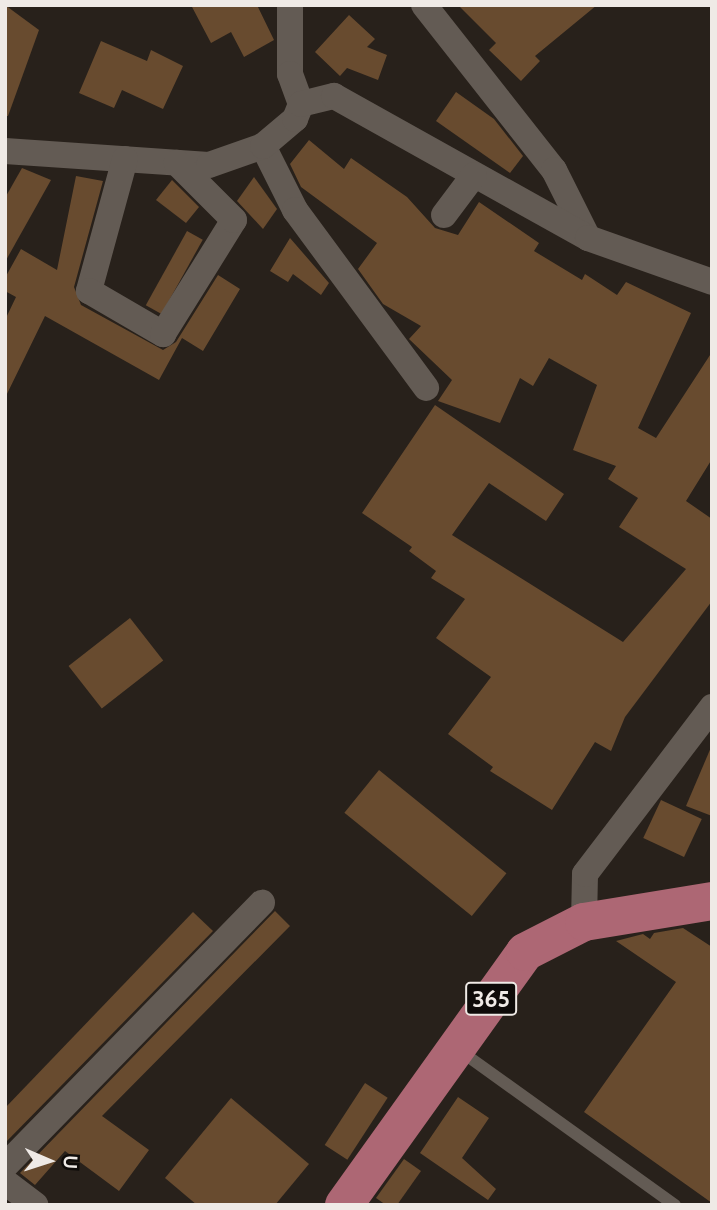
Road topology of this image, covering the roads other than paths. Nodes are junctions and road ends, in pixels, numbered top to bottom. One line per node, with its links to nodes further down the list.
1 (290, 5): 3 (street)
2 (424, 5): 10 (street)
3 (302, 104): 4 (street); 8 (street)
4 (263, 146): 7 (street); 12 (street)
5 (5, 151): 6 (street)
6 (125, 159): 7 (street); 7 (street)
7 (177, 163)
8 (474, 175): 9 (street); 10 (street)
9 (444, 215)
10 (588, 238): 11 (street)
11 (712, 282)
12 (426, 388)
13 (712, 708): 16 (street)
14 (712, 901): 16 (main road, 365)
15 (262, 903): 18 (street)
16 (584, 922): 17 (main road, 365)
17 (456, 1048): 23 (main road, 365); 24 (lane)
18 (5, 1166)
19 (5, 1182): 22 (street)
20 (5, 1198): 21 (street)
21 (13, 1205)
22 (36, 1205)
23 (344, 1205)
24 (675, 1205)

